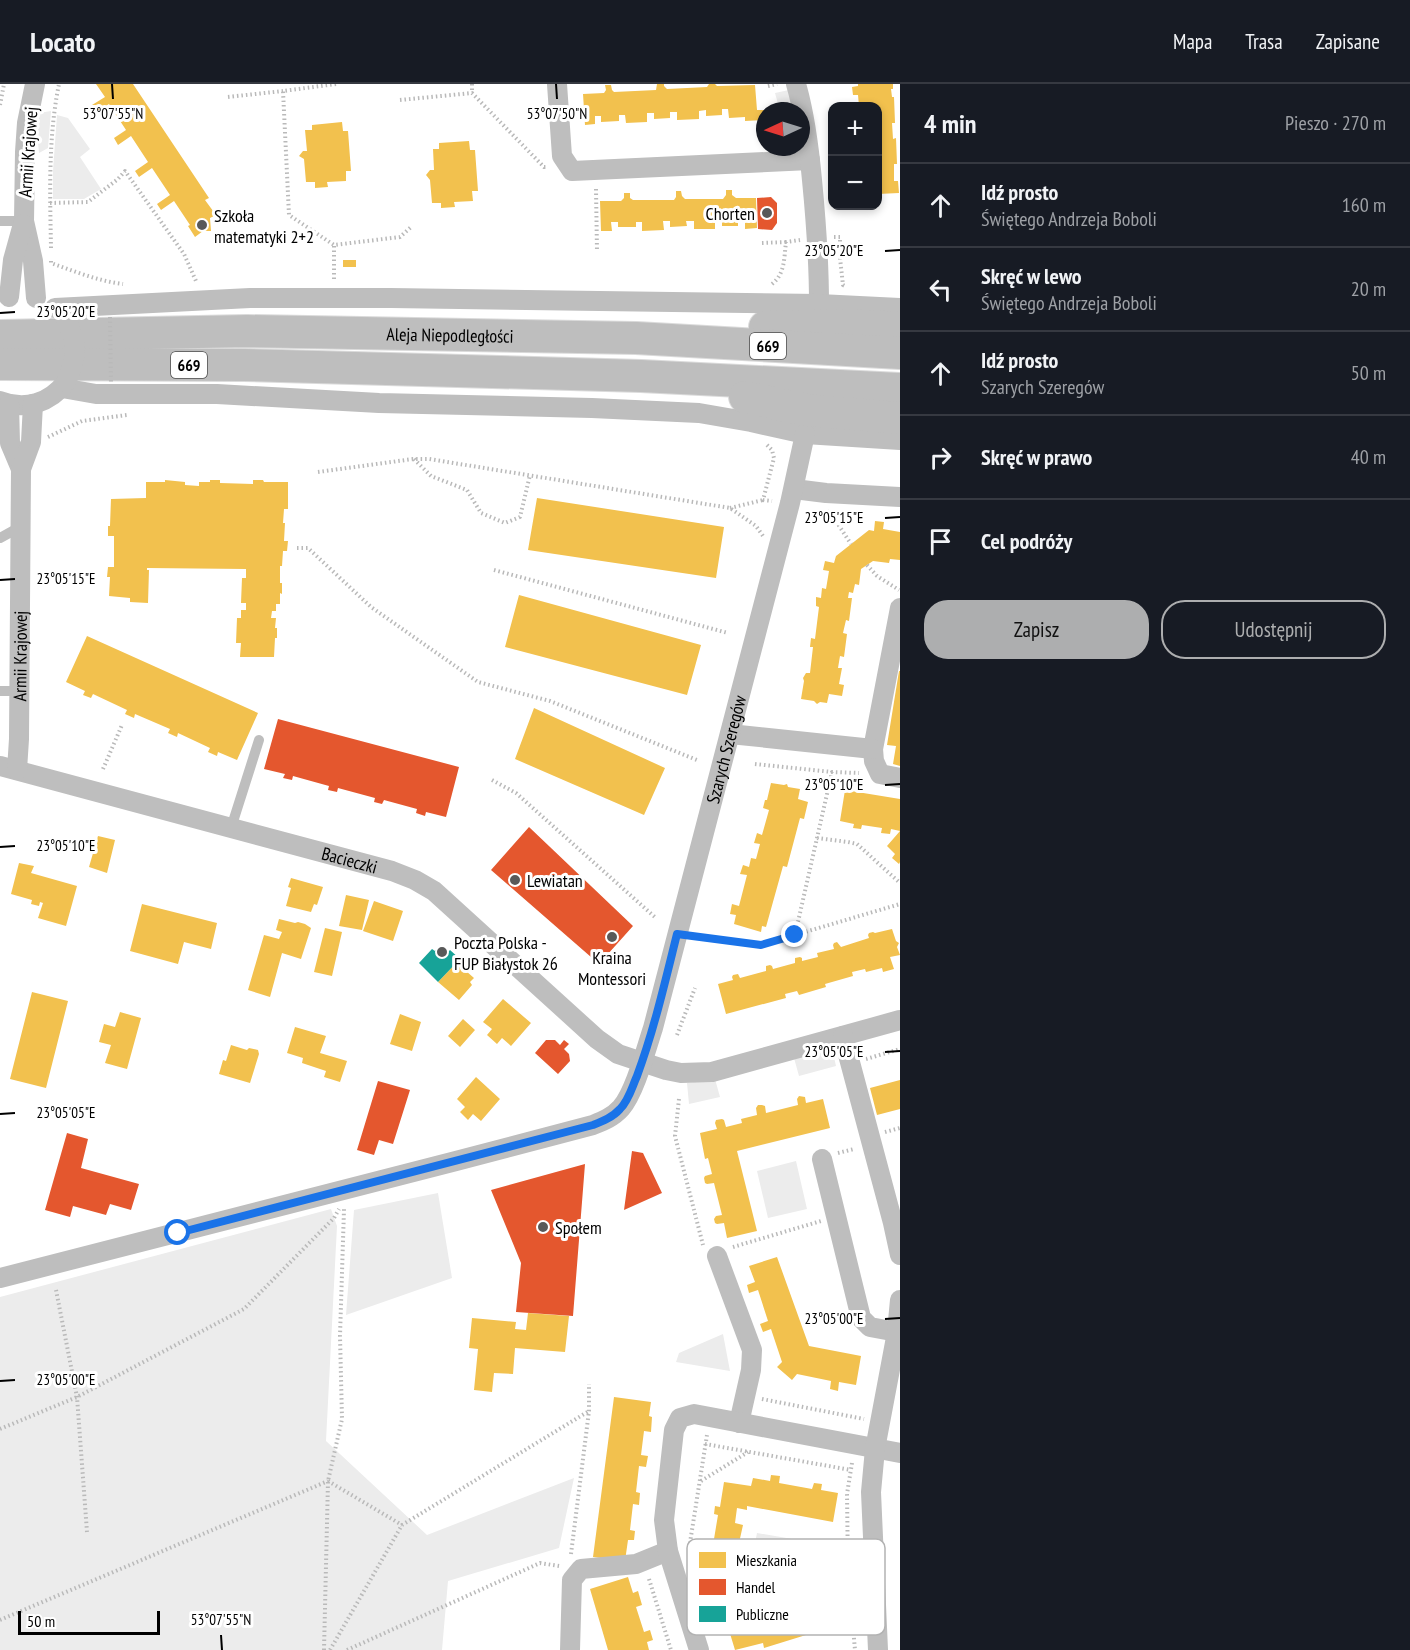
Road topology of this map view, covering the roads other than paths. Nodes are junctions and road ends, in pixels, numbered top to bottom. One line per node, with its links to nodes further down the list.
1 (35, 84): 6 (street, Armii Krajowej)
2 (557, 84): 4 (street)
3 (796, 84): 4 (street)
4 (810, 160): 9 (street)
5 (0, 221): 6 (lane)
6 (24, 221): 7 (street, Armii Krajowej); 8 (street, Armii Krajowej)
7 (36, 298): 8 (street); 11 (street)
8 (5, 299)
9 (819, 304): 10 (street); 11 (street)
10 (900, 308)
11 (60, 313): 18 (street, bridge)
12 (900, 328): 14 (main road)
13 (0, 336): 14 (main road, Aleja Niepodległości / 669)
14 (636, 338): 15 (main road, Aleja Niepodległości / 669)
15 (900, 353)
16 (0, 364): 17 (main road, Aleja Niepodległości / 669)
17 (641, 376): 19 (main road, Aleja Niepodległości / 669); 22 (main road)
18 (64, 385): 21 (street); 23 (street)
19 (900, 389)
20 (4, 403): 21 (street); 25 (street, Armii Krajowej)
21 (33, 404): 25 (street, Armii Krajowej)
22 (900, 418)
23 (805, 434): 24 (street); 26 (street, Szarych Szeregów)
24 (900, 440)
25 (21, 470): 28 (street, Armii Krajowej)
26 (794, 489): 27 (street); 32 (street, Szarych Szeregów)
27 (900, 497)
28 (20, 527): 29 (lane); 31 (street, Armii Krajowej)
29 (0, 538)
30 (900, 608): 34 (street)
31 (9, 691): 35 (street, Armii Krajowej)
32 (729, 734): 34 (street); 40 (street, Szarych Szeregów)
33 (259, 740): 37 (lane)
34 (873, 749): 36 (street)
35 (8, 768): 37 (street, Bacieczki)
36 (900, 778)
37 (231, 828): 40 (street, Bacieczki)
38 (900, 1020): 39 (street, Bacieczki)
39 (843, 1036): 40 (street, Bacieczki); 42 (street)
40 (642, 1062): 44 (street, Szarych Szeregów)
41 (822, 1158): 46 (street)
42 (900, 1255)
43 (717, 1256): 47 (street)
44 (0, 1278)
45 (900, 1300): 46 (street)
46 (897, 1332): 48 (street)
47 (739, 1423): 48 (street); 51 (street)
48 (865, 1447): 49 (street); 50 (street)
49 (900, 1453)
50 (873, 1539)
51 (668, 1551): 52 (street); 55 (street)
52 (687, 1612)
53 (694, 1635): 56 (street)
54 (877, 1635): 57 (street)
55 (570, 1650)
56 (699, 1650)
57 (878, 1650)

